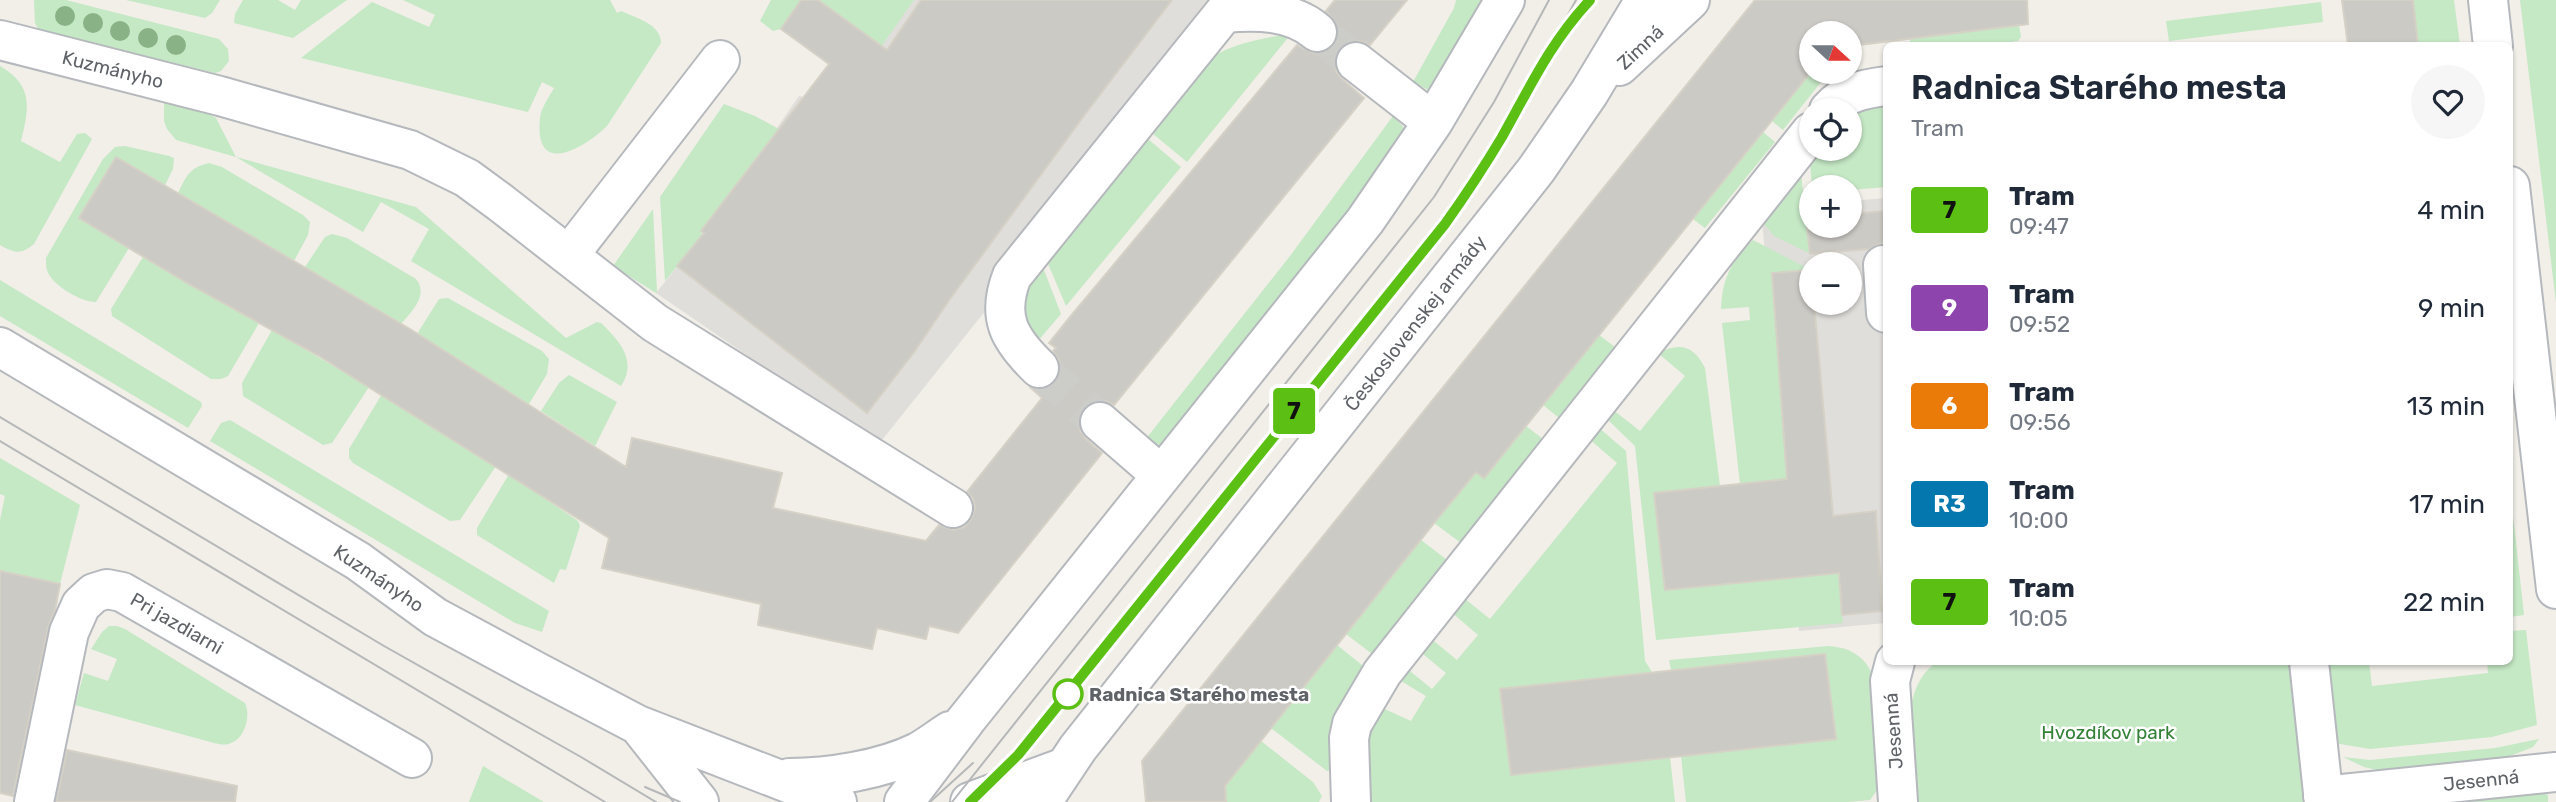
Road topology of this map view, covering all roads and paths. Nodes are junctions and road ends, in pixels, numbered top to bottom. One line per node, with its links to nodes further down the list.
1 (1505, 0): 13 (street)
2 (1645, 0): 11 (street, Československej armády)
3 (1690, 0): 11 (street, Zimná)
4 (2488, 0): 7 (street)
5 (1317, 32): 18 (street)
6 (0, 40): 16 (street, Kuzmányho)
7 (2493, 42)
8 (720, 60): 16 (street)
9 (1356, 62): 13 (street)
10 (1883, 86): 12 (street)
11 (1589, 93): 30 (street, Československej armády)
12 (1843, 98)
13 (1433, 122): 20 (street)
14 (1799, 147): 38 (street)
15 (2513, 212): 22 (street)
16 (569, 256): 21 (street, Kuzmányho)
17 (0, 347): 26 (street, Kuzmányho)
18 (1039, 368)
19 (1100, 422): 20 (street)
20 (1161, 475): 25 (street)
21 (953, 508)
22 (2556, 589)
23 (1894, 665): 39 (street, Jesenná)
24 (2309, 665): 31 (street, Jesenná)
25 (966, 720): 29 (street, Kuzmányho); 35 (street)
26 (638, 725): 29 (street, Kuzmányho); 33 (street)
27 (412, 758): 32 (street, Pri jazdiarni)
28 (2556, 772): 31 (street, Jesenná)
29 (773, 778): 34 (street, Kuzmányho)
30 (1062, 785): 36 (street); 37 (street, Československej armády)
31 (2324, 799)
32 (34, 802)
33 (699, 802)
34 (837, 802)
35 (904, 802)
36 (970, 802)
37 (1042, 802)
38 (1351, 802)
39 (1898, 802)

